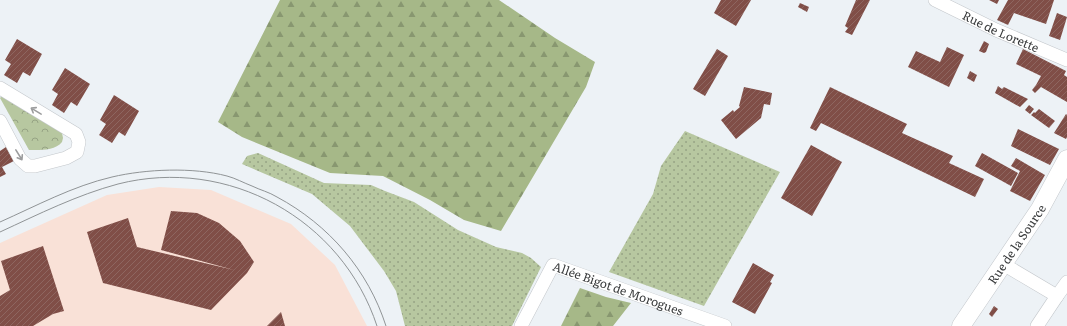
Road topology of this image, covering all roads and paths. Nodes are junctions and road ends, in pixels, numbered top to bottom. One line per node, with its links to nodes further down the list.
1 (935, 0): 2 (street, Rue de Lorette)
2 (1067, 60)
3 (0, 88): 4 (street, one-way to 3)
4 (0, 121)
5 (1067, 159): 6 (main road, Rue de la Source)
6 (1003, 264): 8 (street); 11 (main road, Rue de la Source)
7 (1067, 282): 8 (street)
8 (1057, 296): 12 (street)
9 (521, 326): 10 (street, Allée Bigot de Morogues)
10 (724, 326)
11 (961, 326)
12 (1037, 326)

